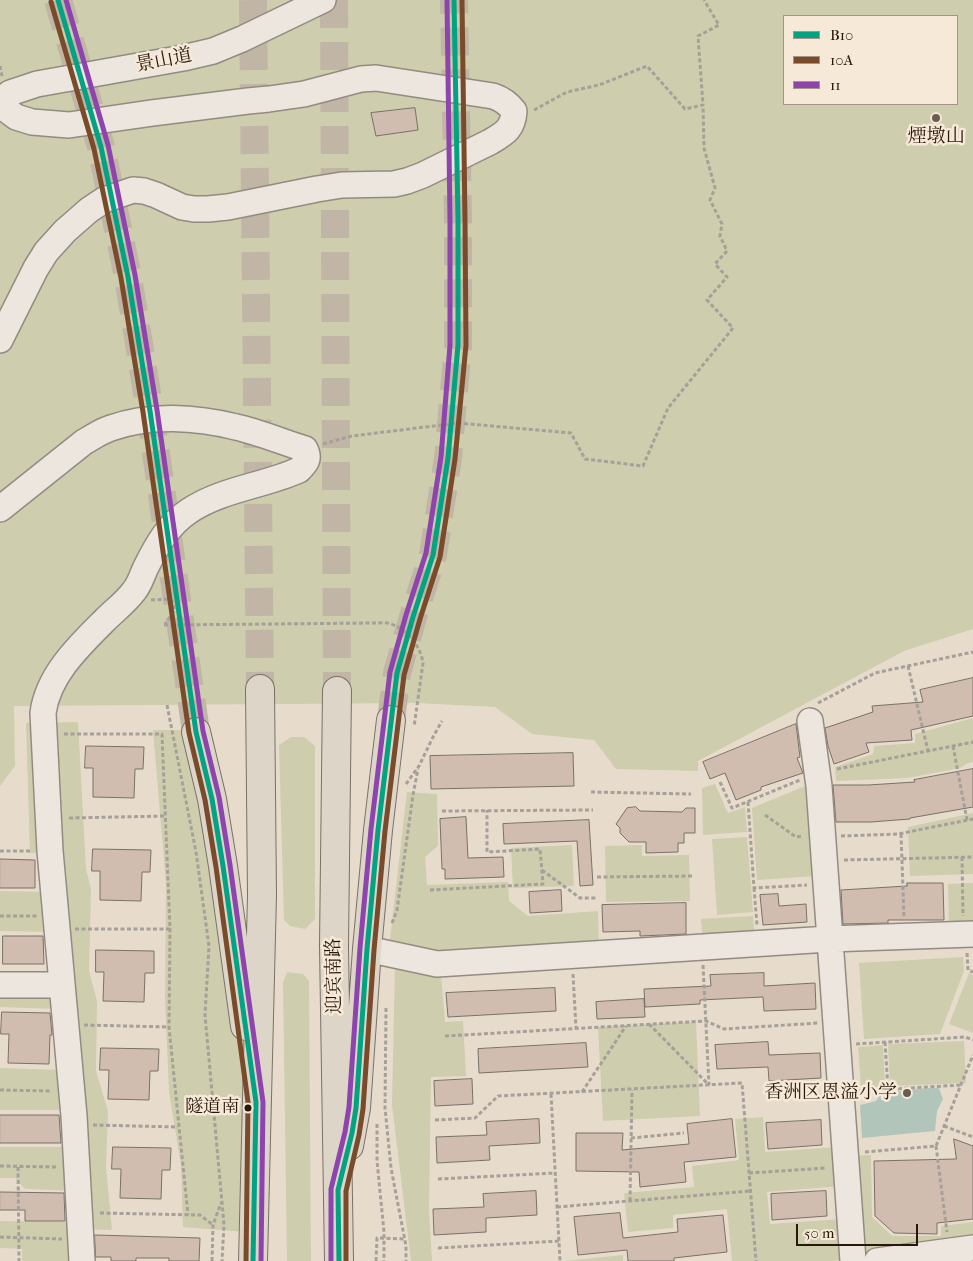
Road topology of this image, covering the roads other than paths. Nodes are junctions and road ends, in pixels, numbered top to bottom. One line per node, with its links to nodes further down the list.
1 (323, 0): 2 (street, 景山道)
2 (0, 340)
3 (0, 509): 13 (street)
4 (260, 689): 14 (main road)
5 (337, 691): 15 (main road, 迎宾南路)
6 (810, 721): 10 (street)
7 (402, 724): 11 (main road)
8 (196, 732): 14 (main road)
9 (968, 934): 10 (street)
10 (829, 939): 11 (street); 21 (street)
11 (378, 946): 15 (main road)
12 (0, 985): 13 (street)
13 (62, 985): 17 (street)
14 (256, 1102): 18 (main road)
15 (338, 1190): 19 (main road); 20 (main road, 迎宾南路)
16 (961, 1249): 22 (street)
17 (81, 1250)
18 (251, 1256)
19 (325, 1261)
20 (339, 1261)
21 (853, 1261)
22 (877, 1261)

